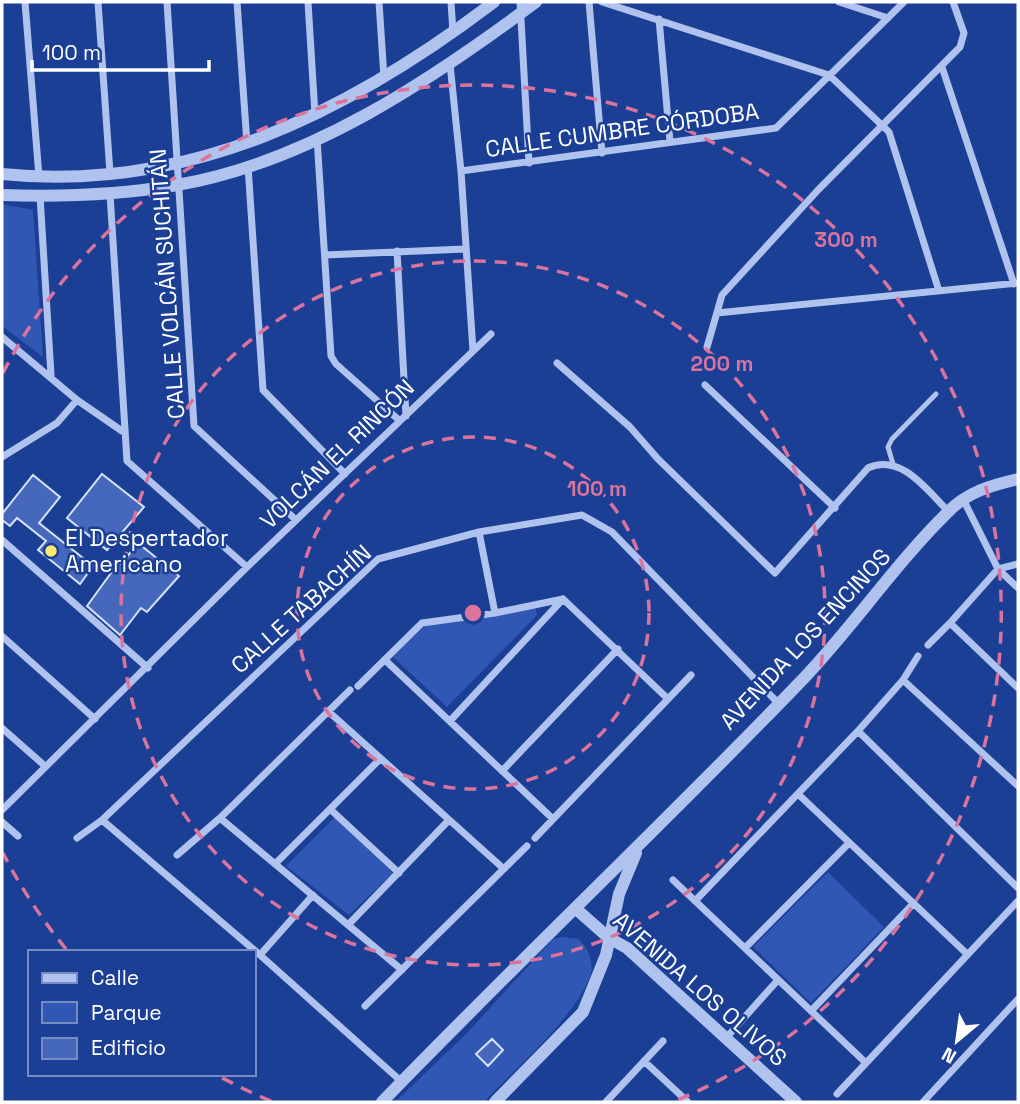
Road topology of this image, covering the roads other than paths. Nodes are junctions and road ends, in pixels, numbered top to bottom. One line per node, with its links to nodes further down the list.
1 (25, 2): 35 (street)
2 (97, 2): 34 (street)
3 (167, 2): 30 (street, CALLE VOLCÁN SUCHITÁN)
4 (237, 2): 27 (street)
5 (308, 2): 23 (street)
6 (379, 2): 22 (street)
7 (451, 2): 18 (street)
8 (495, 2): 18 (street)
9 (536, 2): 15 (street)
10 (589, 2): 28 (street)
11 (602, 2): 17 (street)
12 (839, 2): 16 (street)
13 (904, 2): 16 (street, CALLE CUMBRE CÓRDOBA)
14 (953, 2): 20 (street)
15 (520, 8): 19 (street); 29 (street)
16 (888, 18): 21 (street, CALLE CUMBRE CÓRDOBA)
17 (659, 19): 21 (street); 26 (street)
18 (453, 33): 22 (street)
19 (450, 64): 25 (street); 32 (street)
20 (942, 67): 24 (street); 43 (street)
21 (829, 75): 24 (street); 26 (street, CALLE CUMBRE CÓRDOBA)
22 (384, 78): 23 (street)
23 (315, 116): 27 (street)
24 (882, 125): 44 (street); 45 (street)
25 (317, 138): 31 (street); 42 (street)
26 (670, 142): 28 (street, CALLE CUMBRE CÓRDOBA)
27 (247, 144): 30 (street)
28 (601, 153): 29 (street, CALLE CUMBRE CÓRDOBA)
29 (529, 163): 32 (street, CALLE CUMBRE CÓRDOBA)
30 (178, 165): 34 (street); 36 (street, CALLE VOLCÁN SUCHITÁN)
31 (248, 166): 36 (street); 59 (street)
32 (461, 171): 40 (street)
33 (2, 174): 35 (street)
34 (110, 174): 35 (street)
35 (39, 178)
36 (179, 185): 37 (street); 64 (street, CALLE VOLCÁN SUCHITÁN)
37 (110, 194): 39 (street); 56 (street)
38 (2, 195): 39 (street)
39 (40, 197): 51 (street)
40 (465, 249): 41 (street); 49 (street)
41 (397, 251): 42 (street); 55 (street)
42 (325, 255): 55 (street)
43 (1016, 284): 44 (street)
44 (939, 291): 45 (street)
45 (717, 313): 48 (street)
46 (491, 334): 49 (street, VOLCÁN EL RINCÓN)
47 (2, 337): 51 (street)
48 (707, 347)
49 (473, 351): 55 (street, VOLCÁN EL RINCÓN)
50 (557, 363): 62 (street)
51 (51, 375): 54 (street)
52 (705, 385): 62 (street)
53 (936, 394): 58 (lane)
54 (77, 400): 56 (street); 57 (street)
55 (403, 418): 59 (street, VOLCÁN EL RINCÓN)
56 (122, 431): 68 (street)
57 (2, 457)
58 (893, 464): 62 (street); 63 (street)
59 (345, 474): 64 (street, VOLCÁN EL RINCÓN)
60 (1018, 479): 61 (street, AVENIDA LOS ENCINOS)
61 (963, 499): 63 (street, AVENIDA LOS ENCINOS); 69 (street)
62 (835, 508)
63 (948, 511): 86 (street, AVENIDA LOS ENCINOS)
64 (296, 520): 68 (street, VOLCÁN EL RINCÓN)
65 (479, 532): 72 (street); 86 (street, CALLE TABACHÍN); 101 (street, CALLE TABACHÍN)
66 (2, 540): 79 (street)
67 (1018, 564): 69 (street)
68 (247, 567): 79 (street, VOLCÁN EL RINCÓN)
69 (998, 569): 70 (street); 73 (street)
70 (1018, 588)
71 (563, 598): 72 (street); 76 (street); 89 (street)
72 (495, 613): 78 (street)
73 (950, 624): 75 (street); 83 (street)
74 (2, 636): 88 (street)
75 (928, 645)
76 (618, 649): 85 (street); 94 (street)
77 (918, 656): 81 (street)
78 (385, 660): 82 (street); 89 (street)
79 (148, 668): 88 (street, VOLCÁN EL RINCÓN)
80 (691, 675): 85 (street)
81 (903, 680): 91 (street); 95 (street)
82 (358, 685)
83 (1018, 688)
84 (350, 690): 87 (street)
85 (667, 698): 100 (street)
86 (779, 704): 109 (street, AVENIDA LOS ENCINOS)
87 (329, 712): 92 (street); 99 (street)
88 (95, 719): 93 (street, VOLCÁN EL RINCÓN)
89 (450, 721): 94 (street)
90 (2, 728): 93 (street)
91 (858, 731): 96 (street); 115 (street)
92 (380, 759): 97 (street); 102 (street)
93 (45, 766): 98 (street, VOLCÁN EL RINCÓN)
94 (502, 771): 100 (street)
95 (1018, 786)
96 (798, 794): 107 (street); 117 (street)
97 (330, 808): 111 (street); 113 (street)
98 (2, 810)
99 (220, 818): 110 (street); 111 (street)
100 (553, 819): 106 (street)
101 (102, 820): 105 (street, CALLE TABACHÍN); 124 (street)
102 (448, 821): 112 (street); 113 (street)
103 (2, 822): 104 (street)
104 (18, 836)
105 (77, 838)
106 (535, 838)
107 (849, 843): 119 (street); 123 (street)
108 (527, 846): 112 (street)
109 (637, 850): 120 (street, AVENIDA LOS ENCINOS); 122 (street, AVENIDA LOS ENCINOS)
110 (177, 855)
111 (275, 864): 116 (street)
112 (504, 869): 128 (street)
113 (399, 873): 121 (street)
114 (673, 880): 117 (street)
115 (1018, 888)
116 (313, 895): 121 (street); 127 (street)
117 (695, 901): 123 (street)
118 (1018, 901): 126 (street)
119 (914, 903): 126 (street); 132 (street)
120 (575, 908): 122 (street, AVENIDA LOS OLIVOS); 137 (street, AVENIDA LOS ENCINOS)
121 (348, 925): 128 (street)
122 (609, 938): 133 (street, AVENIDA LOS OLIVOS); 140 (street, AVENIDA LOS ENCINOS)
123 (746, 948): 129 (street)
124 (254, 950)
125 (256, 952): 127 (street)
126 (966, 953): 136 (street)
127 (260, 955): 137 (street)
128 (402, 970): 131 (street)
129 (778, 980): 132 (street); 133 (street)
130 (1016, 1005): 144 (street)
131 (365, 1006)
132 (811, 1011): 136 (street)
133 (726, 1038): 143 (street, AVENIDA LOS OLIVOS)
134 (663, 1041): 135 (street)
135 (644, 1061): 141 (street); 142 (street)
136 (865, 1062): 138 (street)
137 (402, 1083): 139 (street, AVENIDA LOS ENCINOS)
138 (837, 1094)
139 (382, 1102)
140 (496, 1102)
141 (606, 1102)
142 (688, 1102)
143 (796, 1102)
144 (923, 1102)

